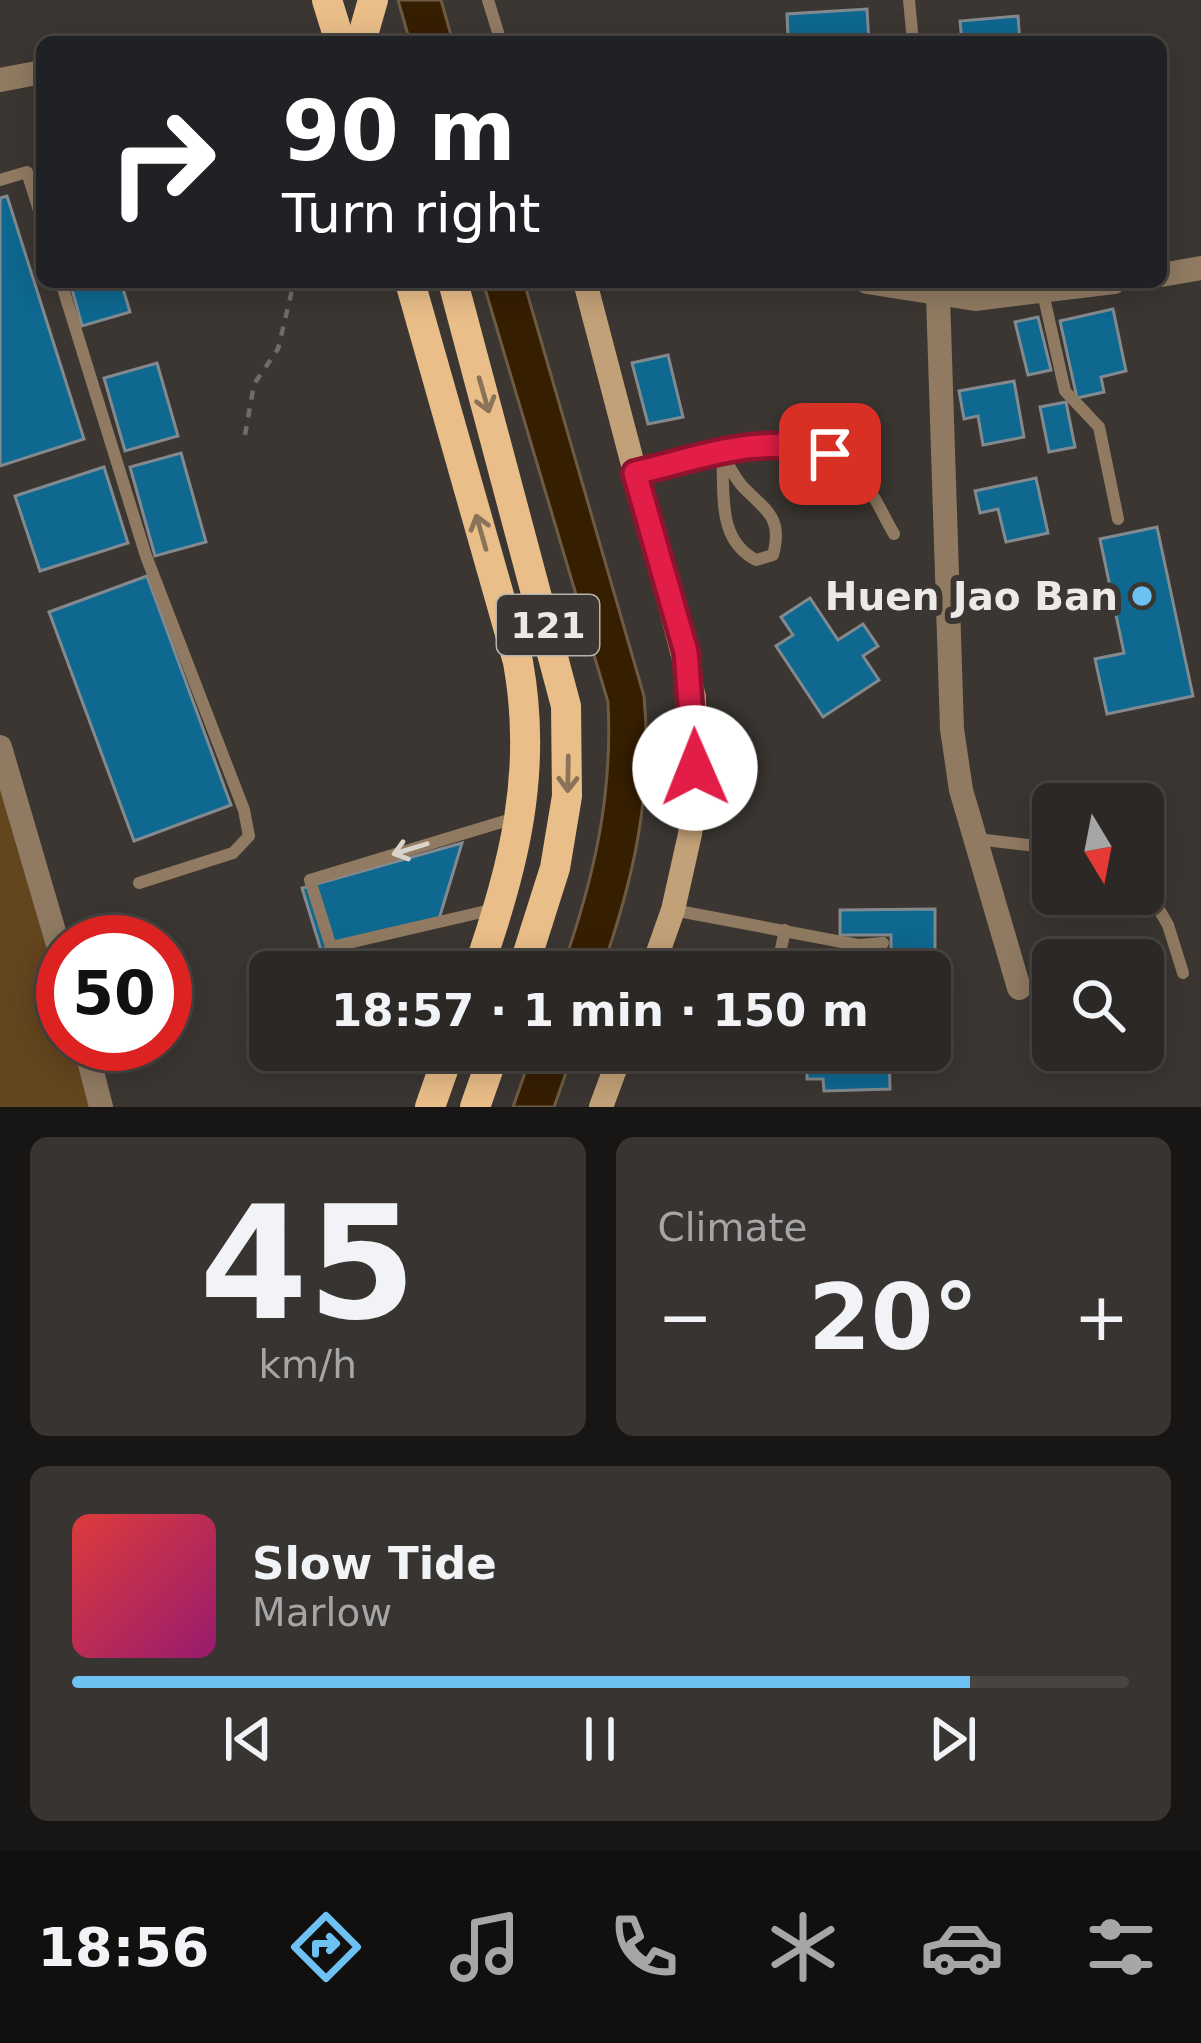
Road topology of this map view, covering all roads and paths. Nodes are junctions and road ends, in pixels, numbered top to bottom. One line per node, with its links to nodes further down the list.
1 (328, 0): 5 (main road)
2 (374, 0): 6 (main road); 7 (main road)
3 (488, 0): 8 (lane)
4 (910, 0): 9 (lane)
5 (338, 36)
6 (363, 36)
7 (384, 36)
8 (499, 36)
9 (913, 36)
10 (36, 73): 11 (street)
11 (0, 80)
12 (0, 180): 13 (lane)
13 (36, 201)
14 (1201, 268): 15 (street)
15 (1167, 273)
16 (63, 288): 33 (lane)
17 (293, 288): 24 (path)
18 (412, 288): 30 (main road, 121, one-way to 18)
19 (455, 288): 41 (main road, 121, one-way to 41)
20 (587, 288): 26 (main road)
21 (1065, 288): 23 (street)
22 (937, 289): 23 (street); 31 (street)
23 (1043, 293): 27 (lane)
24 (245, 435)
25 (722, 453): 25 (lane); 26 (lane); 28 (lane)
26 (635, 473): 35 (main road)
27 (1118, 519)
28 (894, 534)
29 (0, 747): 36 (street)
30 (522, 816): 34 (main road, 121); 34 (lane, one-way to 34)
31 (976, 838): 32 (lane); 45 (street)
32 (1032, 845)
33 (139, 884)
34 (500, 908): 40 (main road, 121)
35 (673, 910): 38 (lane); 42 (main road)
36 (49, 915)
37 (1162, 915): 44 (lane)
38 (785, 930): 39 (lane); 43 (lane)
39 (883, 944)
40 (485, 951)
41 (529, 951)
42 (658, 951)
43 (780, 951)
44 (1183, 974)
45 (1019, 988)
46 (92, 1071): 50 (street)
47 (443, 1071): 51 (main road)
48 (488, 1071): 52 (main road)
49 (614, 1071): 53 (main road)
50 (101, 1107)
51 (430, 1107)
52 (475, 1107)
53 (601, 1107)

